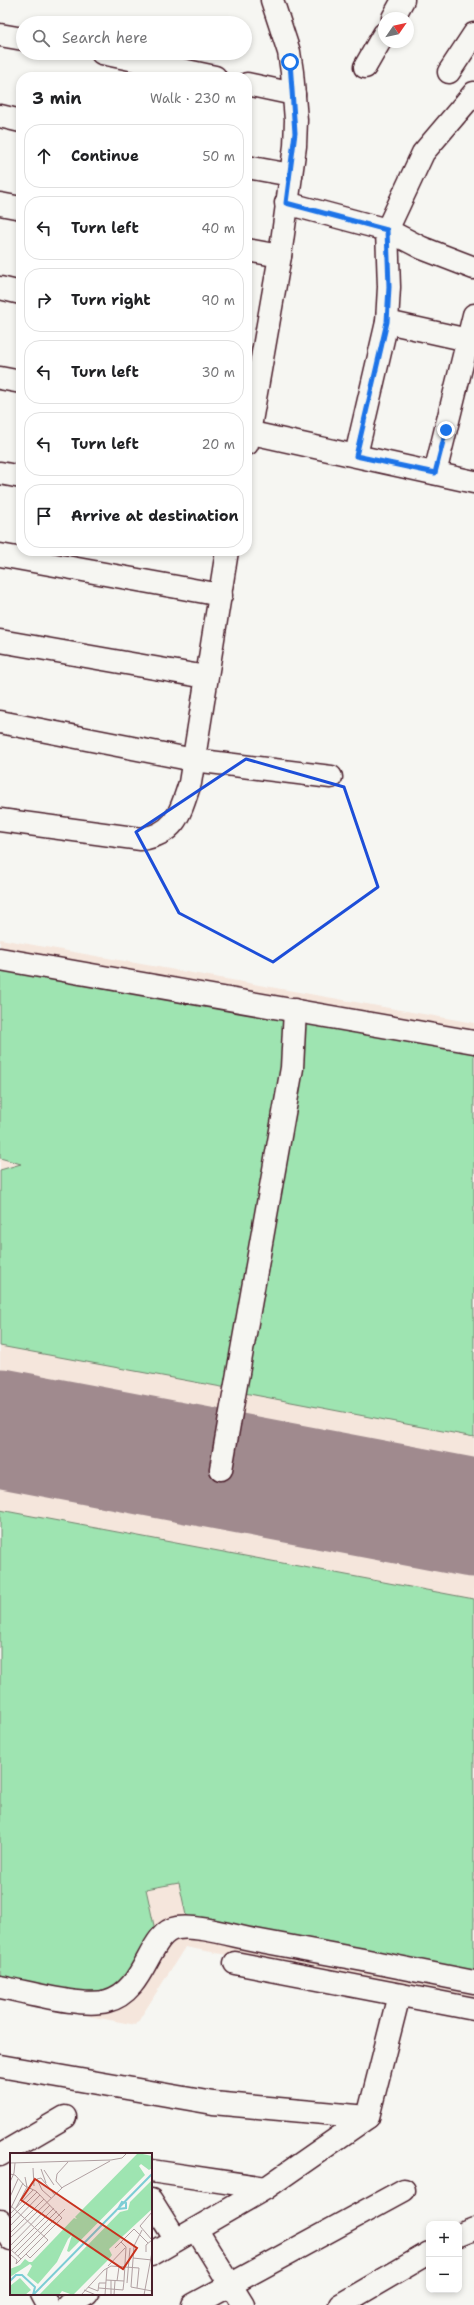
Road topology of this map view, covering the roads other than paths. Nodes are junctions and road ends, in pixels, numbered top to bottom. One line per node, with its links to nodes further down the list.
1 (272, 0): 12 (street)
2 (474, 34): 9 (street)
3 (0, 35): 4 (street)
4 (16, 38)
5 (378, 44): 7 (street)
6 (135, 60): 8 (street)
7 (365, 67)
8 (191, 72)
9 (449, 72)
10 (252, 85): 12 (street)
11 (474, 93): 20 (street)
12 (294, 94): 16 (street)
13 (0, 116): 14 (street)
14 (16, 120)
15 (252, 167): 16 (street)
16 (291, 176): 17 (street)
17 (286, 203): 20 (street); 22 (street)
18 (0, 204): 19 (street)
19 (16, 207)
20 (387, 230): 23 (street); 27 (street)
21 (252, 251): 22 (street)
22 (280, 256): 29 (street)
23 (474, 268)
24 (0, 288): 25 (street)
25 (16, 291)
26 (474, 315): 28 (street)
27 (387, 322): 28 (street); 34 (street)
28 (468, 340): 36 (street)
29 (255, 341): 32 (street)
30 (0, 378): 31 (street)
31 (16, 381)
32 (252, 382)
33 (252, 437): 34 (street)
34 (356, 456): 36 (street)
35 (0, 473): 37 (street)
36 (435, 473): 38 (street)
37 (16, 476)
38 (474, 482)
39 (0, 555): 41 (street)
40 (226, 556): 41 (street)
41 (221, 595): 43 (street)
42 (0, 641): 43 (street)
43 (206, 677): 45 (street)
44 (0, 722): 45 (street)
45 (194, 760): 46 (street); 47 (street)
46 (331, 777)
47 (0, 820)
48 (0, 958): 49 (street)
49 (295, 1010): 50 (street); 51 (street)
50 (474, 1042)
51 (221, 1470)
52 (235, 1963): 55 (street)
53 (474, 1982): 54 (street)
54 (0, 1987)
55 (399, 1995): 56 (street); 59 (street)
56 (474, 2009)
57 (0, 2066): 59 (street)
58 (65, 2117): 60 (street)
59 (368, 2117): 62 (street)
60 (0, 2155)
61 (152, 2171): 62 (street)
62 (266, 2188): 66 (street)
63 (404, 2190): 71 (street)
64 (152, 2202): 68 (street)
65 (474, 2229): 67 (street)
66 (196, 2230): 68 (street); 71 (street)
67 (462, 2234)
68 (176, 2240): 69 (street)
69 (152, 2254)
70 (426, 2255): 74 (street)
71 (229, 2285): 77 (street); 78 (street)
72 (43, 2295): 75 (street)
73 (85, 2295): 76 (street)
74 (348, 2303)
75 (48, 2305)
76 (69, 2305)
77 (193, 2305)
78 (243, 2305)

